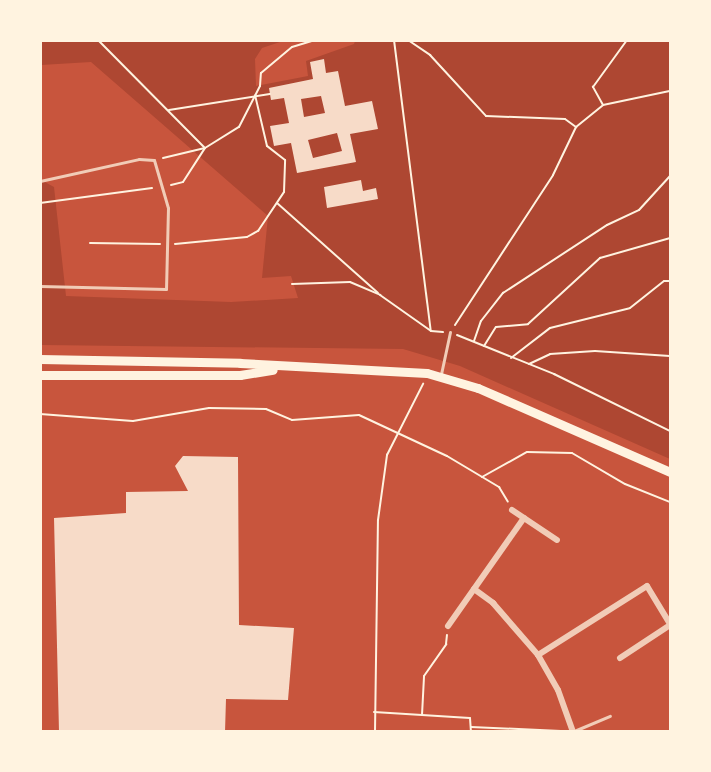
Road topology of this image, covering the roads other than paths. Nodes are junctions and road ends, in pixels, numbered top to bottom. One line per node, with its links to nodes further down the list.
1 (40, 181): 2 (lane)
2 (40, 286)
3 (450, 332): 7 (lane)
4 (40, 359): 5 (main road)
5 (284, 368): 6 (main road); 7 (main road)
6 (40, 375)
7 (441, 376): 8 (main road)
8 (670, 472)
9 (512, 510): 10 (street)
10 (524, 518): 11 (street); 12 (street)
11 (557, 540)
12 (474, 589): 14 (street); 15 (street)
13 (670, 625): 15 (street); 16 (street)
14 (448, 626)
15 (538, 655): 18 (street)
16 (620, 658)
17 (610, 716): 18 (lane)
18 (573, 731)

